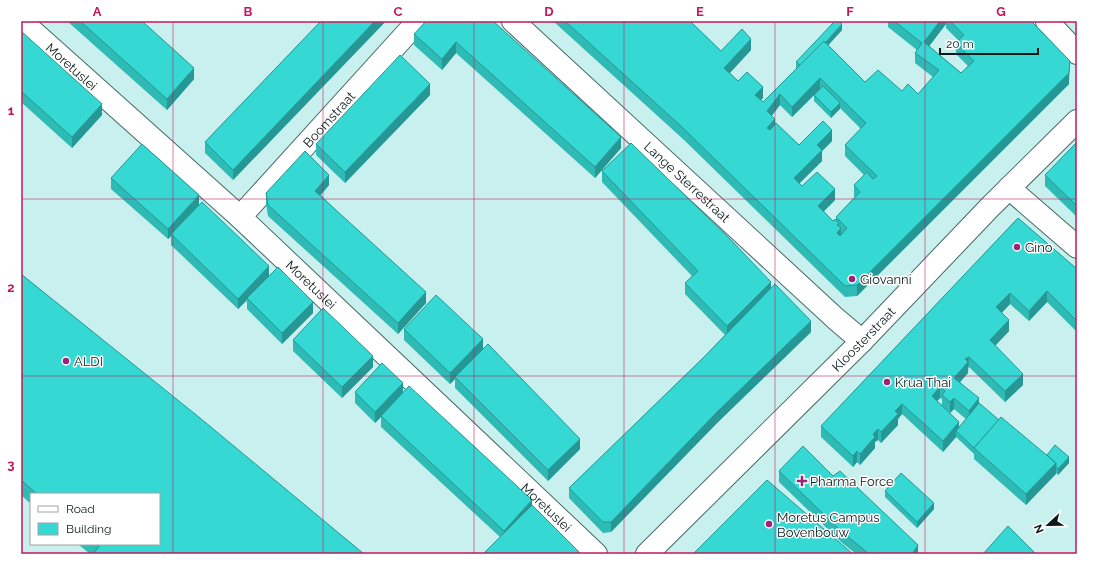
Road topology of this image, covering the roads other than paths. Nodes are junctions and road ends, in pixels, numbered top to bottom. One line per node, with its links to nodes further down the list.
1 (21, 21): 8 (street, Moretuslei)
2 (418, 21): 8 (street, Boomstraat)
3 (513, 21): 10 (street, Lange Sterrestraat)
4 (1047, 21): 5 (street)
5 (1077, 53)
6 (1077, 121): 7 (street, Kloosterstraat)
7 (1010, 188): 9 (street); 10 (street, Kloosterstraat)
8 (240, 217): 11 (street, Moretuslei)
9 (1077, 248)
10 (862, 341): 12 (street, Kloosterstraat)
11 (596, 554)
12 (647, 554)

